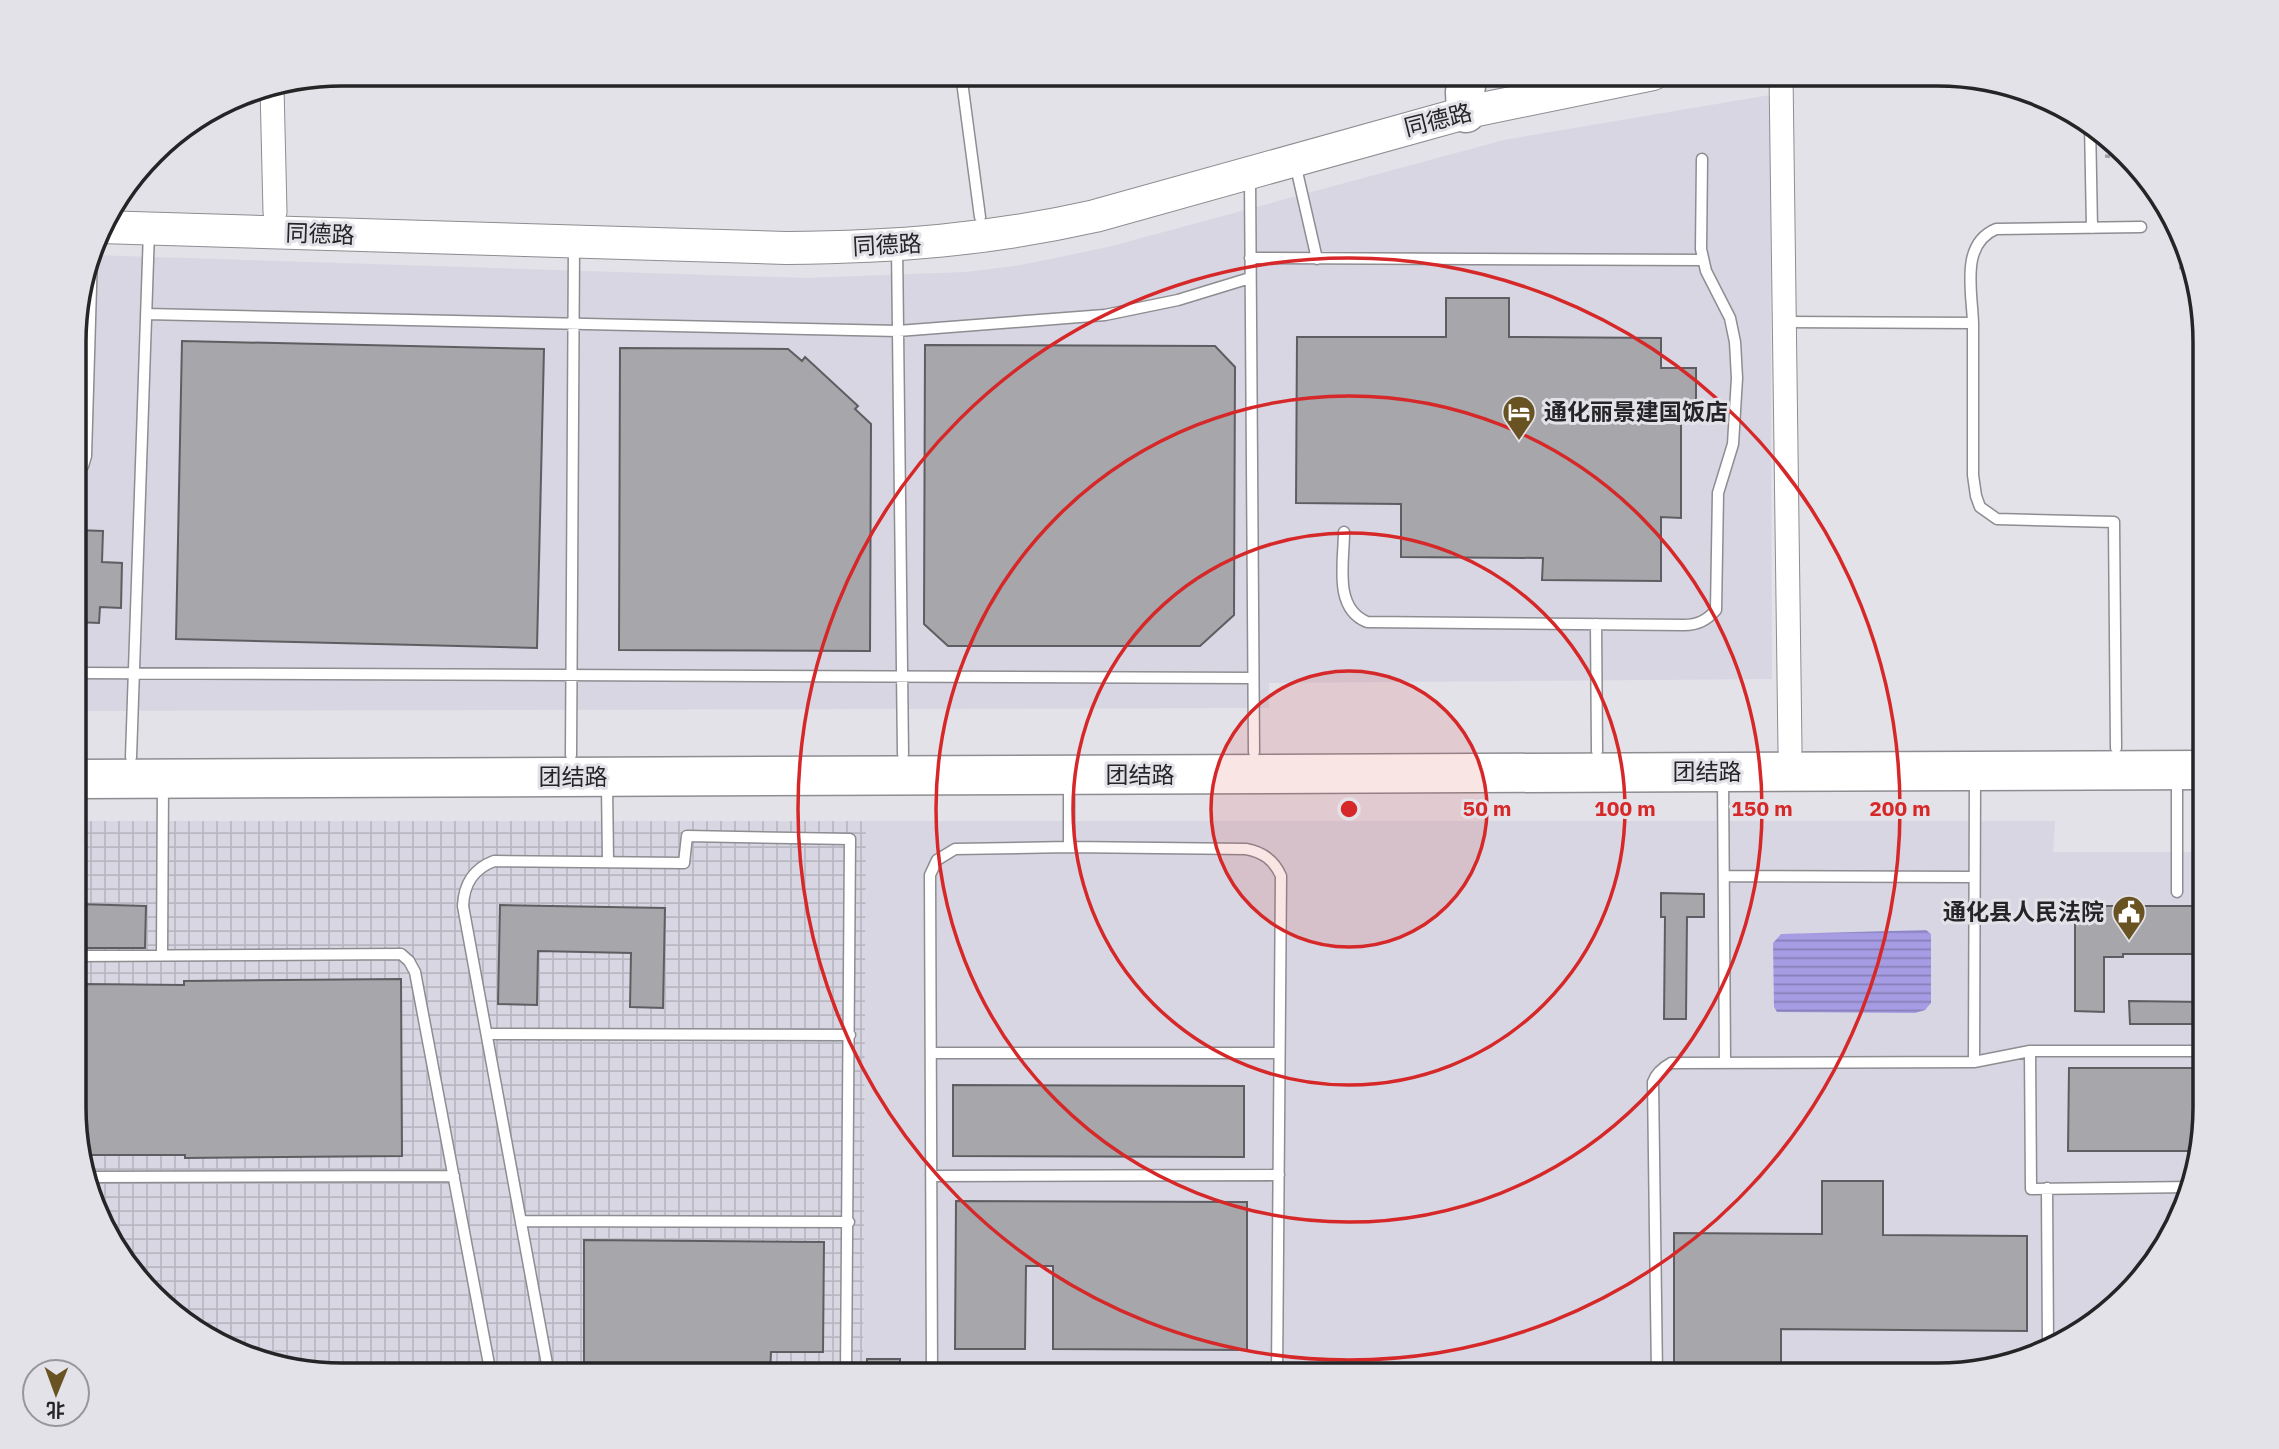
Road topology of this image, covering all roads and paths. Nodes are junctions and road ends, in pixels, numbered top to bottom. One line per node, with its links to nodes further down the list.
1 (963, 86): 15 (lane)
2 (1494, 86): 5 (main road, 同德路)
3 (1589, 86): 5 (main road, 同德路)
4 (1781, 86): 30 (street)
5 (1466, 93): 11 (main road, 同德路); 15 (main road, 同德路)
6 (272, 95): 14 (street)
7 (2090, 137): 8 (lane)
8 (2091, 155): 9 (path); 18 (lane)
9 (2114, 157)
10 (1702, 159): 24 (lane)
11 (1294, 160): 12 (main road, 同德路); 23 (lane)
12 (1250, 173): 21 (main road, 同德路); 22 (lane)
13 (124, 207): 14 (main road, 同德路)
14 (275, 212): 15 (main road, 同德路)
15 (980, 217)
16 (2141, 227): 18 (lane)
17 (112, 228): 19 (main road, 同德路)
18 (2092, 228): 32 (lane)
19 (149, 229): 20 (main road, 同德路); 29 (lane)
20 (574, 241): 21 (main road, 同德路); 31 (lane)
21 (897, 246): 33 (lane)
22 (1250, 258): 23 (lane); 27 (lane)
23 (1317, 259): 24 (lane)
24 (1703, 260): 36 (lane)
25 (2179, 268): 26 (path)
26 (2183, 268)
27 (1251, 278): 33 (lane); 41 (lane)
28 (91, 292): 34 (lane)
29 (146, 313): 31 (lane); 38 (lane)
30 (1784, 322): 32 (lane); 43 (street)
31 (573, 323): 33 (lane); 39 (lane)
32 (1973, 323): 42 (lane)
33 (898, 331): 40 (lane)
34 (86, 456)
35 (1344, 531): 36 (lane)
36 (1597, 624): 44 (lane)
37 (86, 673): 38 (lane)
38 (134, 673): 39 (lane); 49 (lane)
39 (571, 675): 40 (lane); 47 (lane)
40 (902, 677): 41 (lane); 46 (lane)
41 (1253, 678): 45 (lane)
42 (2116, 748): 43 (highway, 团结路); 50 (highway, 团结路)
43 (1790, 750): 44 (highway, 团结路)
44 (1597, 751): 45 (highway, 团结路)
45 (1254, 752): 46 (highway, 团结路)
46 (903, 754): 47 (highway, 团结路)
47 (571, 755): 49 (highway, 团结路)
48 (86, 757): 49 (highway, 团结路)
49 (131, 757)
50 (2193, 762)
51 (2193, 763): 52 (highway, 团结路)
52 (1975, 771): 53 (highway, 团结路); 62 (lane)
53 (1723, 772): 54 (highway, 团结路); 61 (lane)
54 (1069, 775): 55 (highway, 团结路); 59 (lane)
55 (607, 777): 56 (highway, 团结路); 60 (lane)
56 (163, 778): 57 (highway, 团结路); 64 (lane)
57 (86, 779)
58 (2193, 783): 63 (lane)
59 (1069, 847): 70 (lane); 71 (lane)
60 (608, 862): 66 (lane); 67 (lane)
61 (1724, 876): 62 (lane); 73 (lane)
62 (1975, 877): 72 (lane)
63 (2177, 892)
64 (162, 955): 65 (lane); 75 (lane)
65 (86, 956)
66 (486, 1034): 67 (lane); 80 (lane)
67 (850, 1035): 81 (lane)
68 (2030, 1051): 69 (lane); 72 (lane); 79 (lane)
69 (2193, 1051)
70 (931, 1053): 71 (lane); 76 (lane)
71 (1279, 1053): 74 (lane)
72 (1974, 1062): 73 (lane)
73 (1725, 1063): 88 (lane)
74 (1279, 1175): 76 (lane); 87 (lane)
75 (454, 1176): 77 (lane); 83 (lane)
76 (931, 1176): 86 (lane)
77 (95, 1178)
78 (2181, 1187): 79 (lane)
79 (2047, 1188): 82 (lane)
80 (521, 1221): 81 (lane); 84 (lane)
81 (849, 1222): 85 (lane)
82 (2048, 1338)
83 (489, 1363)
84 (547, 1363)
85 (846, 1363)
86 (932, 1363)
87 (1277, 1363)
88 (1657, 1363)

